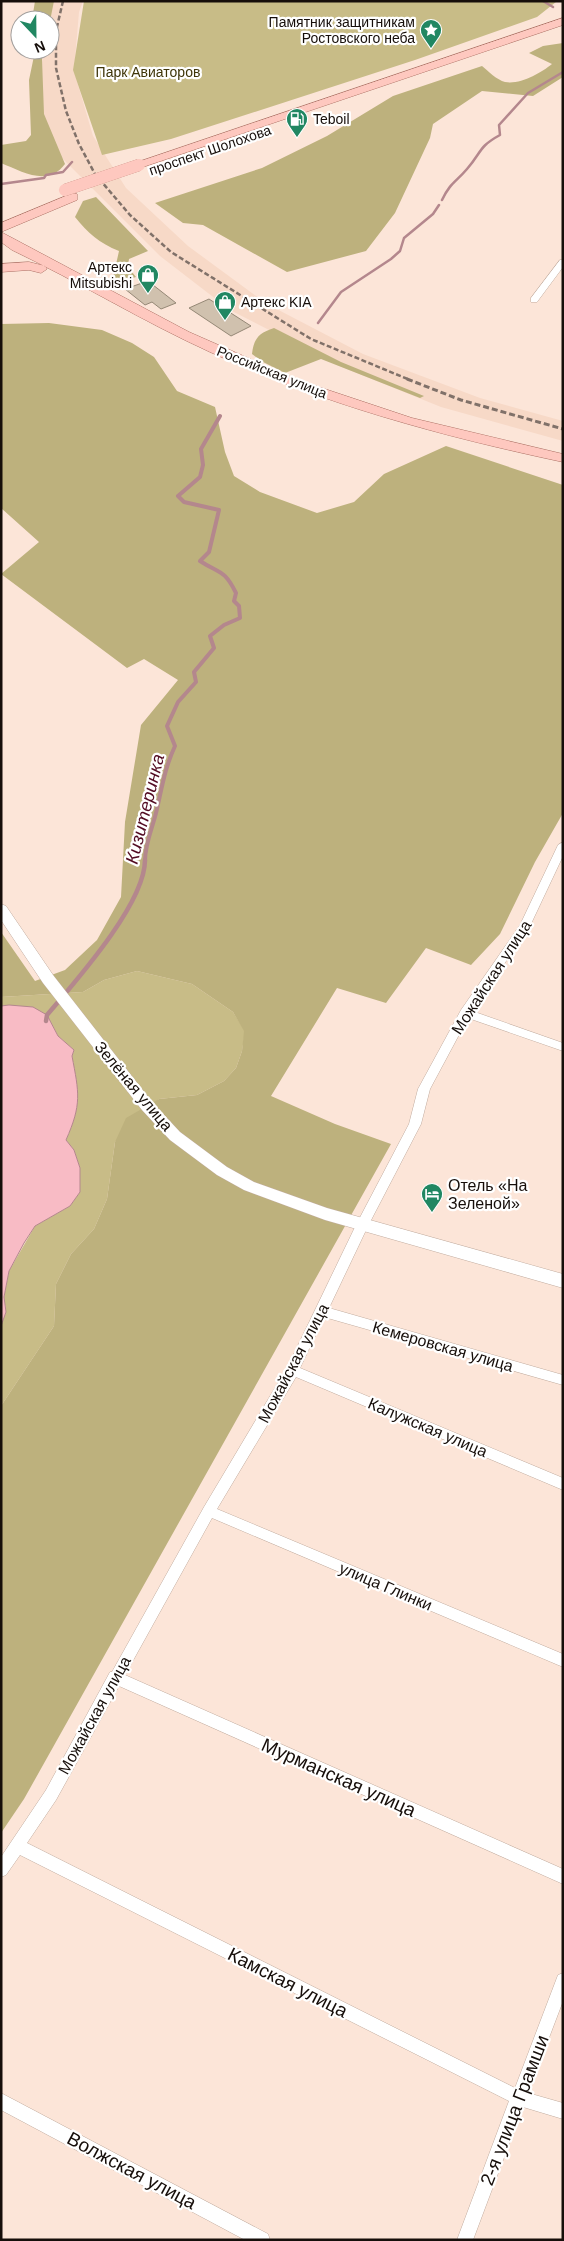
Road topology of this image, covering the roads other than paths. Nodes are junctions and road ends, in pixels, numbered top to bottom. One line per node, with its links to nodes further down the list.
1 (563, 21): 3 (main road, проспект Шолохова)
2 (563, 27): 3 (main road, проспект Шолохова)
3 (142, 168): 4 (main road, проспект Шолохова)
4 (69, 193): 5 (main road, проспект Шолохова)
5 (24, 211): 6 (main road, проспект Шолохова); 7 (main road, проспект Шолохова)
6 (1, 216)
7 (1, 228)
8 (1, 236): 9 (main road, Российская улица)
9 (9, 251): 11 (main road); 12 (main road, Российская улица); 14 (main road, Российская улица)
10 (563, 262): 13 (street)
11 (2, 268): 12 (main road)
12 (41, 269): 15 (main road, Российская улица)
13 (534, 300)
14 (563, 458)
15 (563, 463)
16 (563, 845): 18 (street, Можайская улица)
17 (1, 910): 20 (street, Зелёная улица)
18 (465, 1013): 19 (street); 20 (street, Можайская улица)
19 (563, 1047)
20 (366, 1226): 21 (street, Зелёная улица); 22 (street, Можайская улица)
21 (563, 1281)
22 (322, 1311): 23 (street, Можайская улица); 24 (street, Кемеровская улица)
23 (293, 1370): 25 (street, Калужская улица); 26 (street, Можайская улица)
24 (563, 1380)
25 (563, 1484)
26 (209, 1511): 27 (street, улица Глинки); 28 (street, Можайская улица)
27 (563, 1661)
28 (115, 1677): 29 (street, Можайская улица); 31 (street, Мурманская улица)
29 (17, 1846): 30 (street, Можайская улица); 33 (street, Камская улица)
30 (1, 1870)
31 (563, 1877)
32 (563, 1980): 33 (street, 2-я улица Грамши)
33 (519, 2098): 35 (street, Камская улица); 37 (street, 2-я улица Грамши)
34 (1, 2101): 36 (street, Волжская улица)
35 (563, 2111)
36 (262, 2240)
37 (465, 2240)

